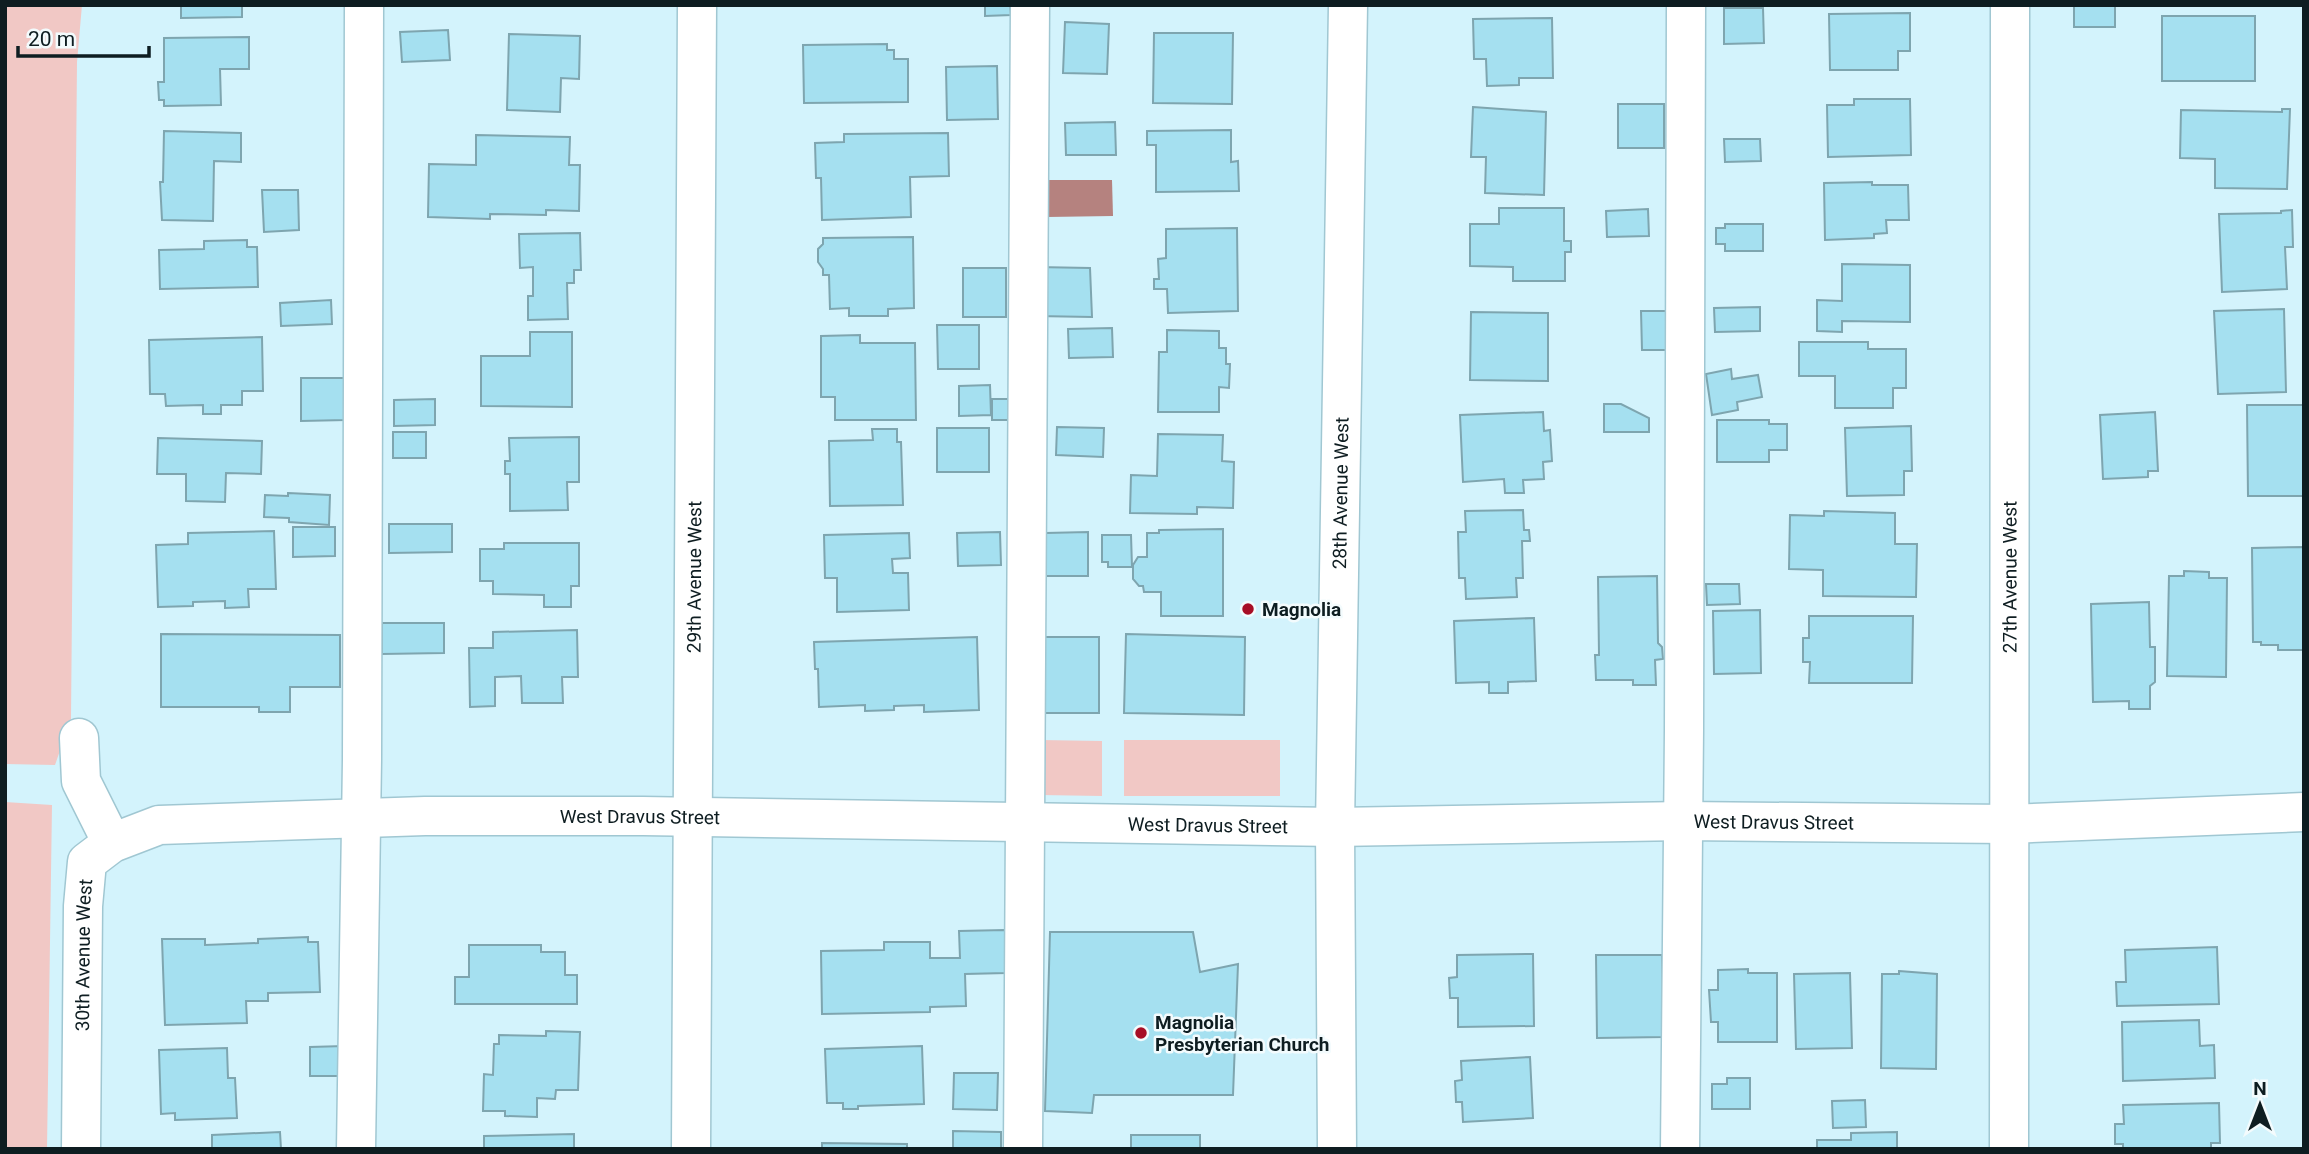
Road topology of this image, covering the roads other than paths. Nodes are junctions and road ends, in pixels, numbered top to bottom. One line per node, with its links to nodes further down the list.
1 (364, 5): 10 (street)
2 (697, 5): 9 (street, 29th Avenue West)
3 (1030, 5): 12 (street)
4 (1348, 5): 14 (street, 28th Avenue West)
5 (1686, 5): 11 (street)
6 (2010, 5): 13 (street, 27th Avenue West)
7 (79, 738): 15 (street)
8 (2304, 811): 13 (street, West Dravus Street)
9 (692, 817): 10 (street, West Dravus Street); 12 (street, West Dravus Street); 18 (street, 29th Avenue West)
10 (361, 819): 15 (street, West Dravus Street); 17 (street)
11 (1684, 821): 13 (street, West Dravus Street); 14 (street, West Dravus Street); 21 (street)
12 (1026, 822): 14 (street, West Dravus Street); 19 (street)
13 (2009, 824): 22 (street, 27th Avenue West)
14 (1335, 827): 20 (street, 28th Avenue West)
15 (112, 843): 16 (street, 30th Avenue West)
16 (81, 1149)
17 (356, 1149)
18 (691, 1149)
19 (1023, 1149)
20 (1337, 1149)
21 (1680, 1149)
22 (2009, 1149)

